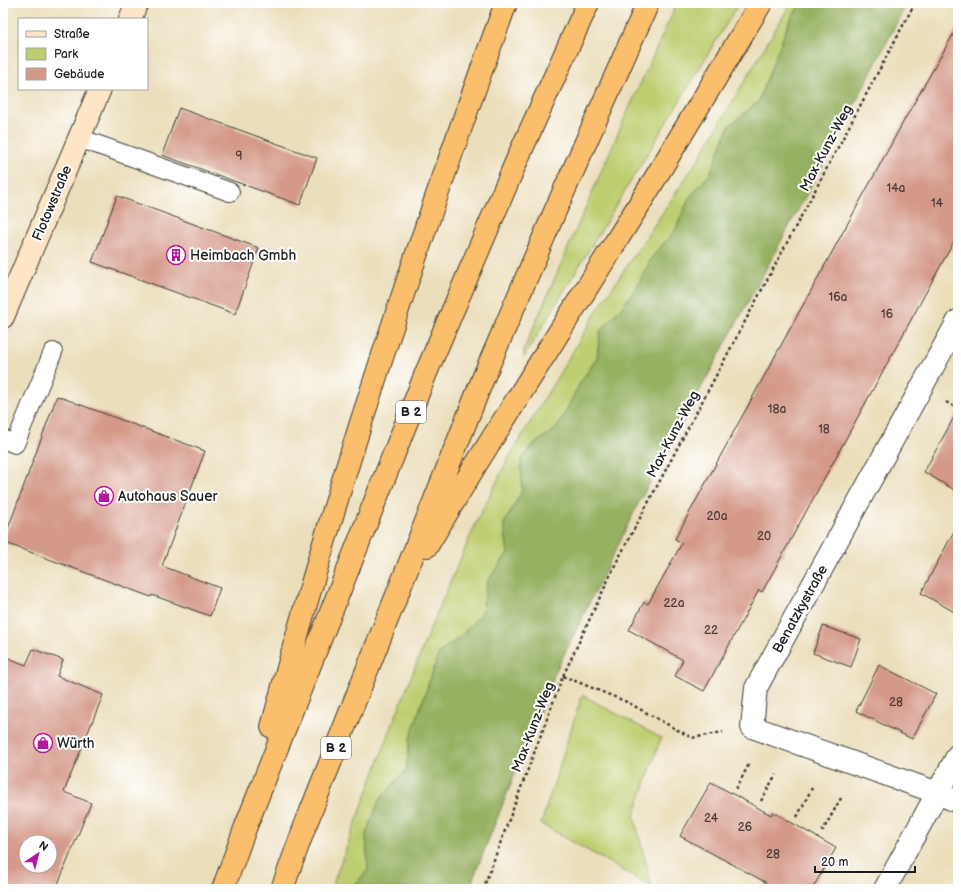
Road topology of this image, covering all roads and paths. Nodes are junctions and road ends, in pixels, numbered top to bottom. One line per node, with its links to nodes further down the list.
1 (137, 3): 7 (street)
2 (506, 3): 28 (highway)
3 (588, 3): 28 (highway, B 2)
4 (648, 3): 15 (highway, B 2)
5 (761, 3): 15 (highway)
6 (915, 3): 16 (path, Max-Kunz-Weg)
7 (130, 18)
8 (100, 90): 9 (street, Flotowstraße)
9 (79, 138): 10 (lane); 11 (street, Flotowstraße)
10 (230, 192)
11 (3, 318)
12 (958, 321): 17 (street, Benatzkystraße)
13 (53, 352): 14 (lane)
14 (3, 439)
15 (391, 608): 31 (highway, B 2)
16 (563, 676): 17 (path); 32 (path, Max-Kunz-Weg)
17 (752, 727): 23 (street)
18 (958, 755): 23 (street)
19 (749, 764): 22 (path)
20 (776, 774): 25 (path)
21 (812, 788): 27 (path)
22 (736, 789)
23 (938, 793): 26 (street); 33 (street)
24 (841, 798): 29 (path)
25 (762, 801)
26 (958, 802)
27 (797, 817)
28 (246, 826): 30 (highway, B 2)
29 (822, 832)
30 (224, 889)
31 (282, 889)
32 (483, 889)
33 (884, 889)

